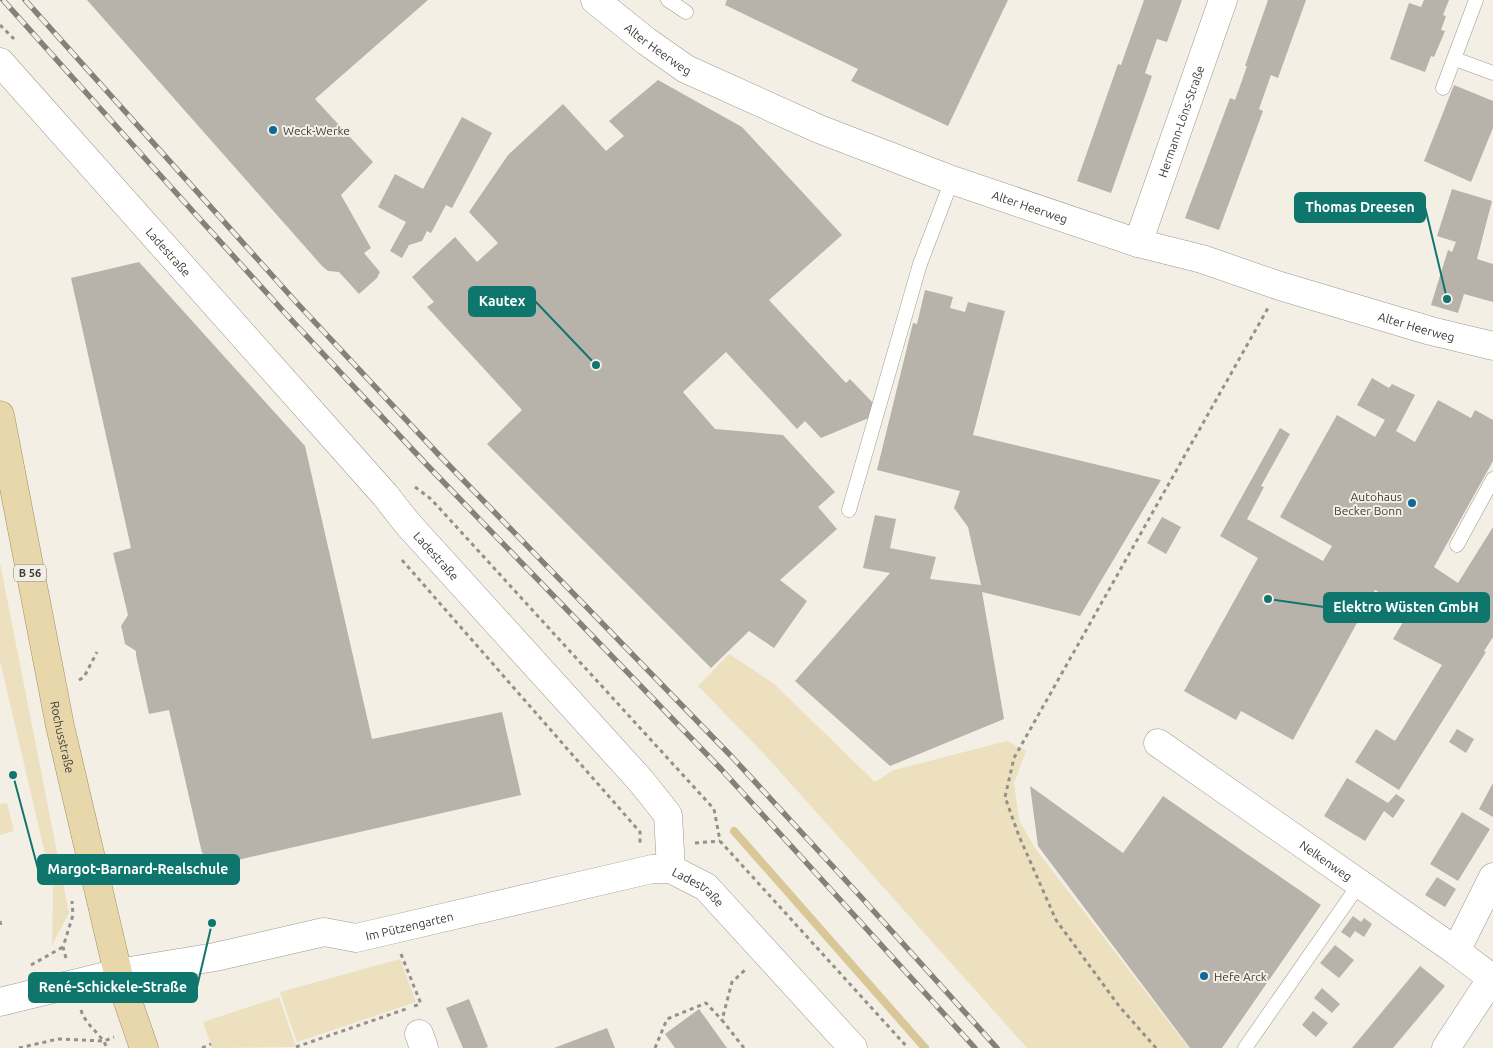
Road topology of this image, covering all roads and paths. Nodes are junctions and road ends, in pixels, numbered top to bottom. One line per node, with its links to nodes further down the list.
1 (596, 0): 11 (street, Alter Heerweg)
2 (668, 0): 5 (lane)
3 (1223, 0): 12 (street, Hermann-Löns-Straße)
4 (1476, 0): 8 (lane)
5 (686, 12)
6 (0, 25): 7 (path)
7 (9, 53): 23 (street, Ladestraße)
8 (1455, 59): 9 (lane); 10 (lane)
9 (1493, 73)
10 (1444, 88)
11 (952, 180): 12 (street, Alter Heerweg); 18 (lane)
12 (1138, 243): 13 (street, Alter Heerweg)
13 (1280, 286): 14 (street, Alter Heerweg); 49 (path)
14 (1493, 346)
15 (0, 418): 31 (main road, Rochusstraße / B 56)
16 (1493, 479): 19 (lane)
17 (412, 485): 48 (path)
18 (850, 510)
19 (1456, 545)
20 (97, 652): 21 (path)
21 (84, 677)
22 (1158, 742): 25 (street, Nelkenweg)
23 (670, 869): 28 (street, Im Pützengarten); 47 (street, Ladestraße)
24 (1493, 877): 29 (street)
25 (1360, 883): 29 (street, Nelkenweg); 50 (lane)
26 (0, 921): 27 (path)
27 (1, 926)
28 (392, 931): 31 (street, Im Pützengarten); 35 (path)
29 (1456, 951): 32 (street, Nelkenweg)
30 (744, 970): 36 (path)
31 (118, 973): 33 (street, Im Pützengarten); 37 (main road, Rochusstraße / B 56)
32 (1493, 979): 51 (street)
33 (74, 984): 34 (street, Im Pützengarten); 38 (path)
34 (0, 1002)
35 (421, 1004): 39 (path); 41 (path)
36 (722, 1020): 45 (path); 46 (path)
37 (140, 1039): 38 (path)
38 (104, 1041): 42 (path); 43 (path)
39 (422, 1041)
40 (211, 1044): 44 (path)
41 (296, 1047)
42 (19, 1048)
43 (107, 1048)
44 (202, 1048)
45 (655, 1048)
46 (744, 1048)
47 (853, 1048)
48 (908, 1048)
49 (1156, 1048)
50 (1245, 1048)
51 (1446, 1048)

